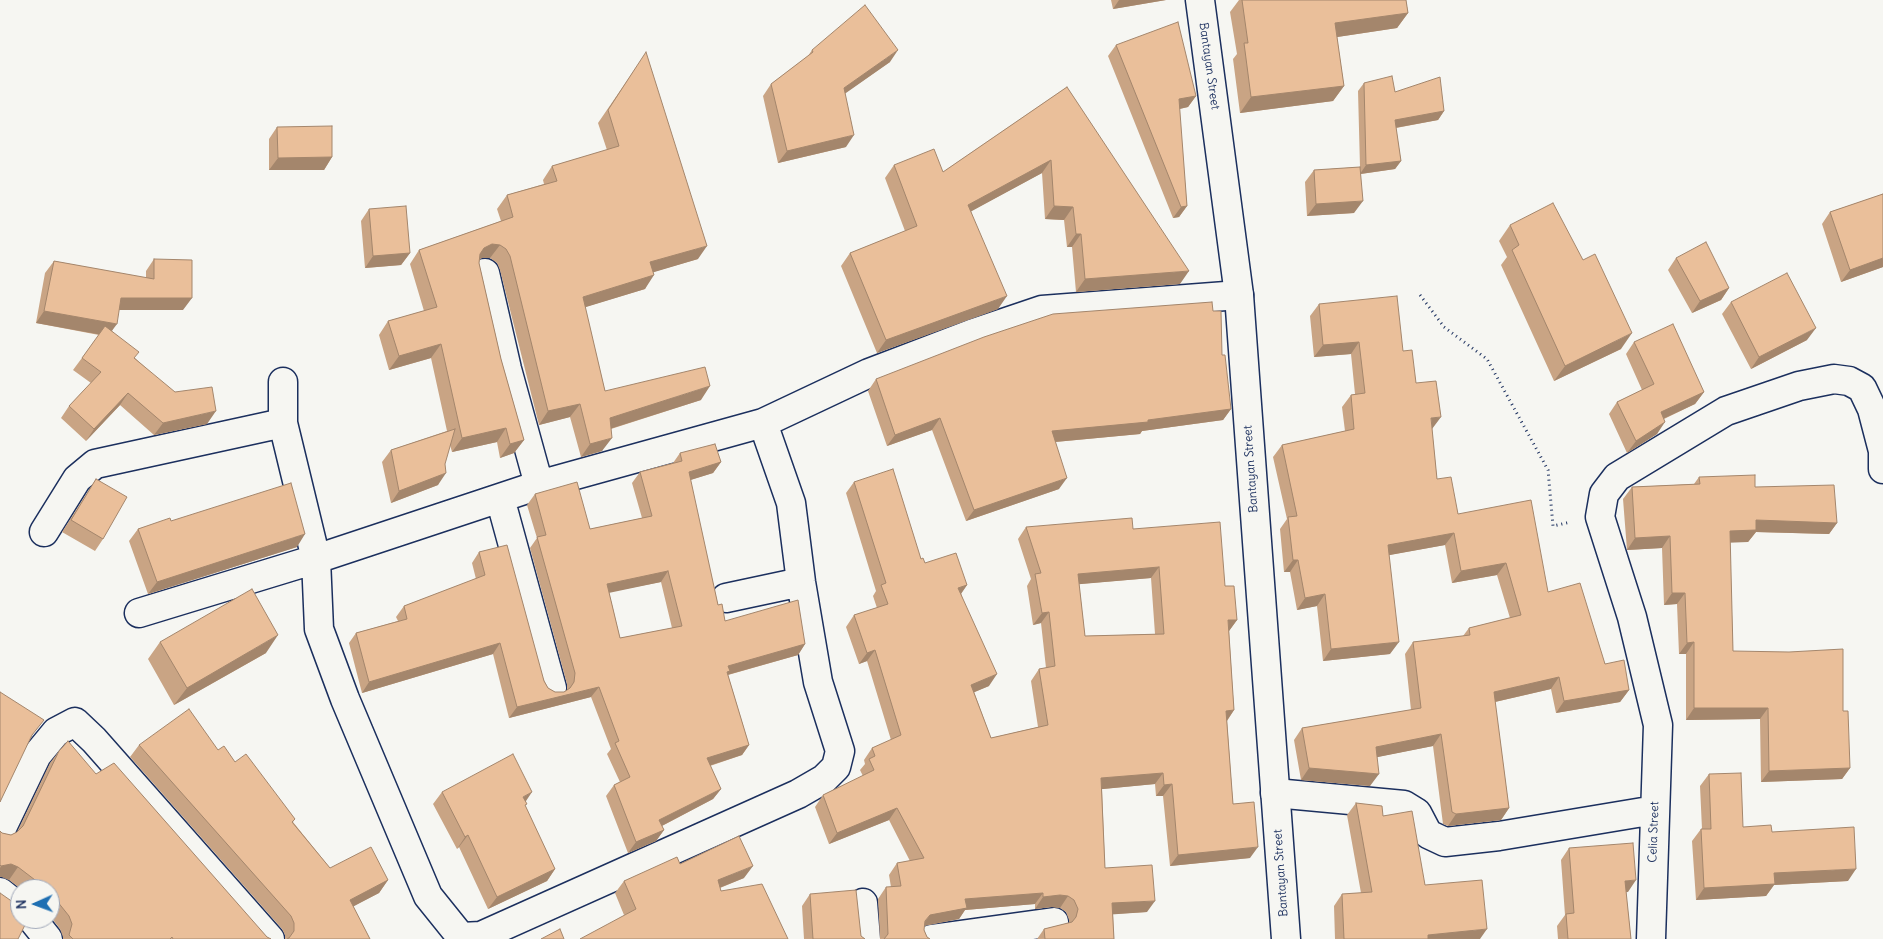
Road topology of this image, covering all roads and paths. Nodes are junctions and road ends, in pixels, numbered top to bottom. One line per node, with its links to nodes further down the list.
1 (1200, 0): 3 (street, Bantayan Street)
2 (485, 273): 9 (street)
3 (1239, 295): 7 (street); 18 (street, Bantayan Street)
4 (1420, 295): 11 (path)
5 (283, 382): 6 (street)
6 (282, 423): 12 (street); 13 (street)
7 (763, 423): 9 (street); 14 (street)
8 (1883, 469): 11 (street)
9 (539, 485): 10 (street)
10 (500, 498): 13 (street); 17 (street)
11 (1600, 517): 19 (street, Celia Street)
12 (44, 532)
13 (316, 559): 14 (street); 16 (street)
14 (801, 582): 15 (street)
15 (726, 598)
16 (139, 614)
17 (552, 688)
18 (1275, 793): 19 (street); 30 (street, Bantayan Street)
19 (1655, 810): 31 (street, Celia Street)
20 (0, 832): 27 (street)
21 (0, 892): 22 (street)
22 (10, 900)
23 (863, 903): 28 (street)
24 (1054, 922): 29 (street)
25 (40, 929): 26 (street)
26 (48, 939)
27 (270, 939)
28 (866, 939)
29 (931, 939)
30 (1286, 939)
31 (1650, 939)

